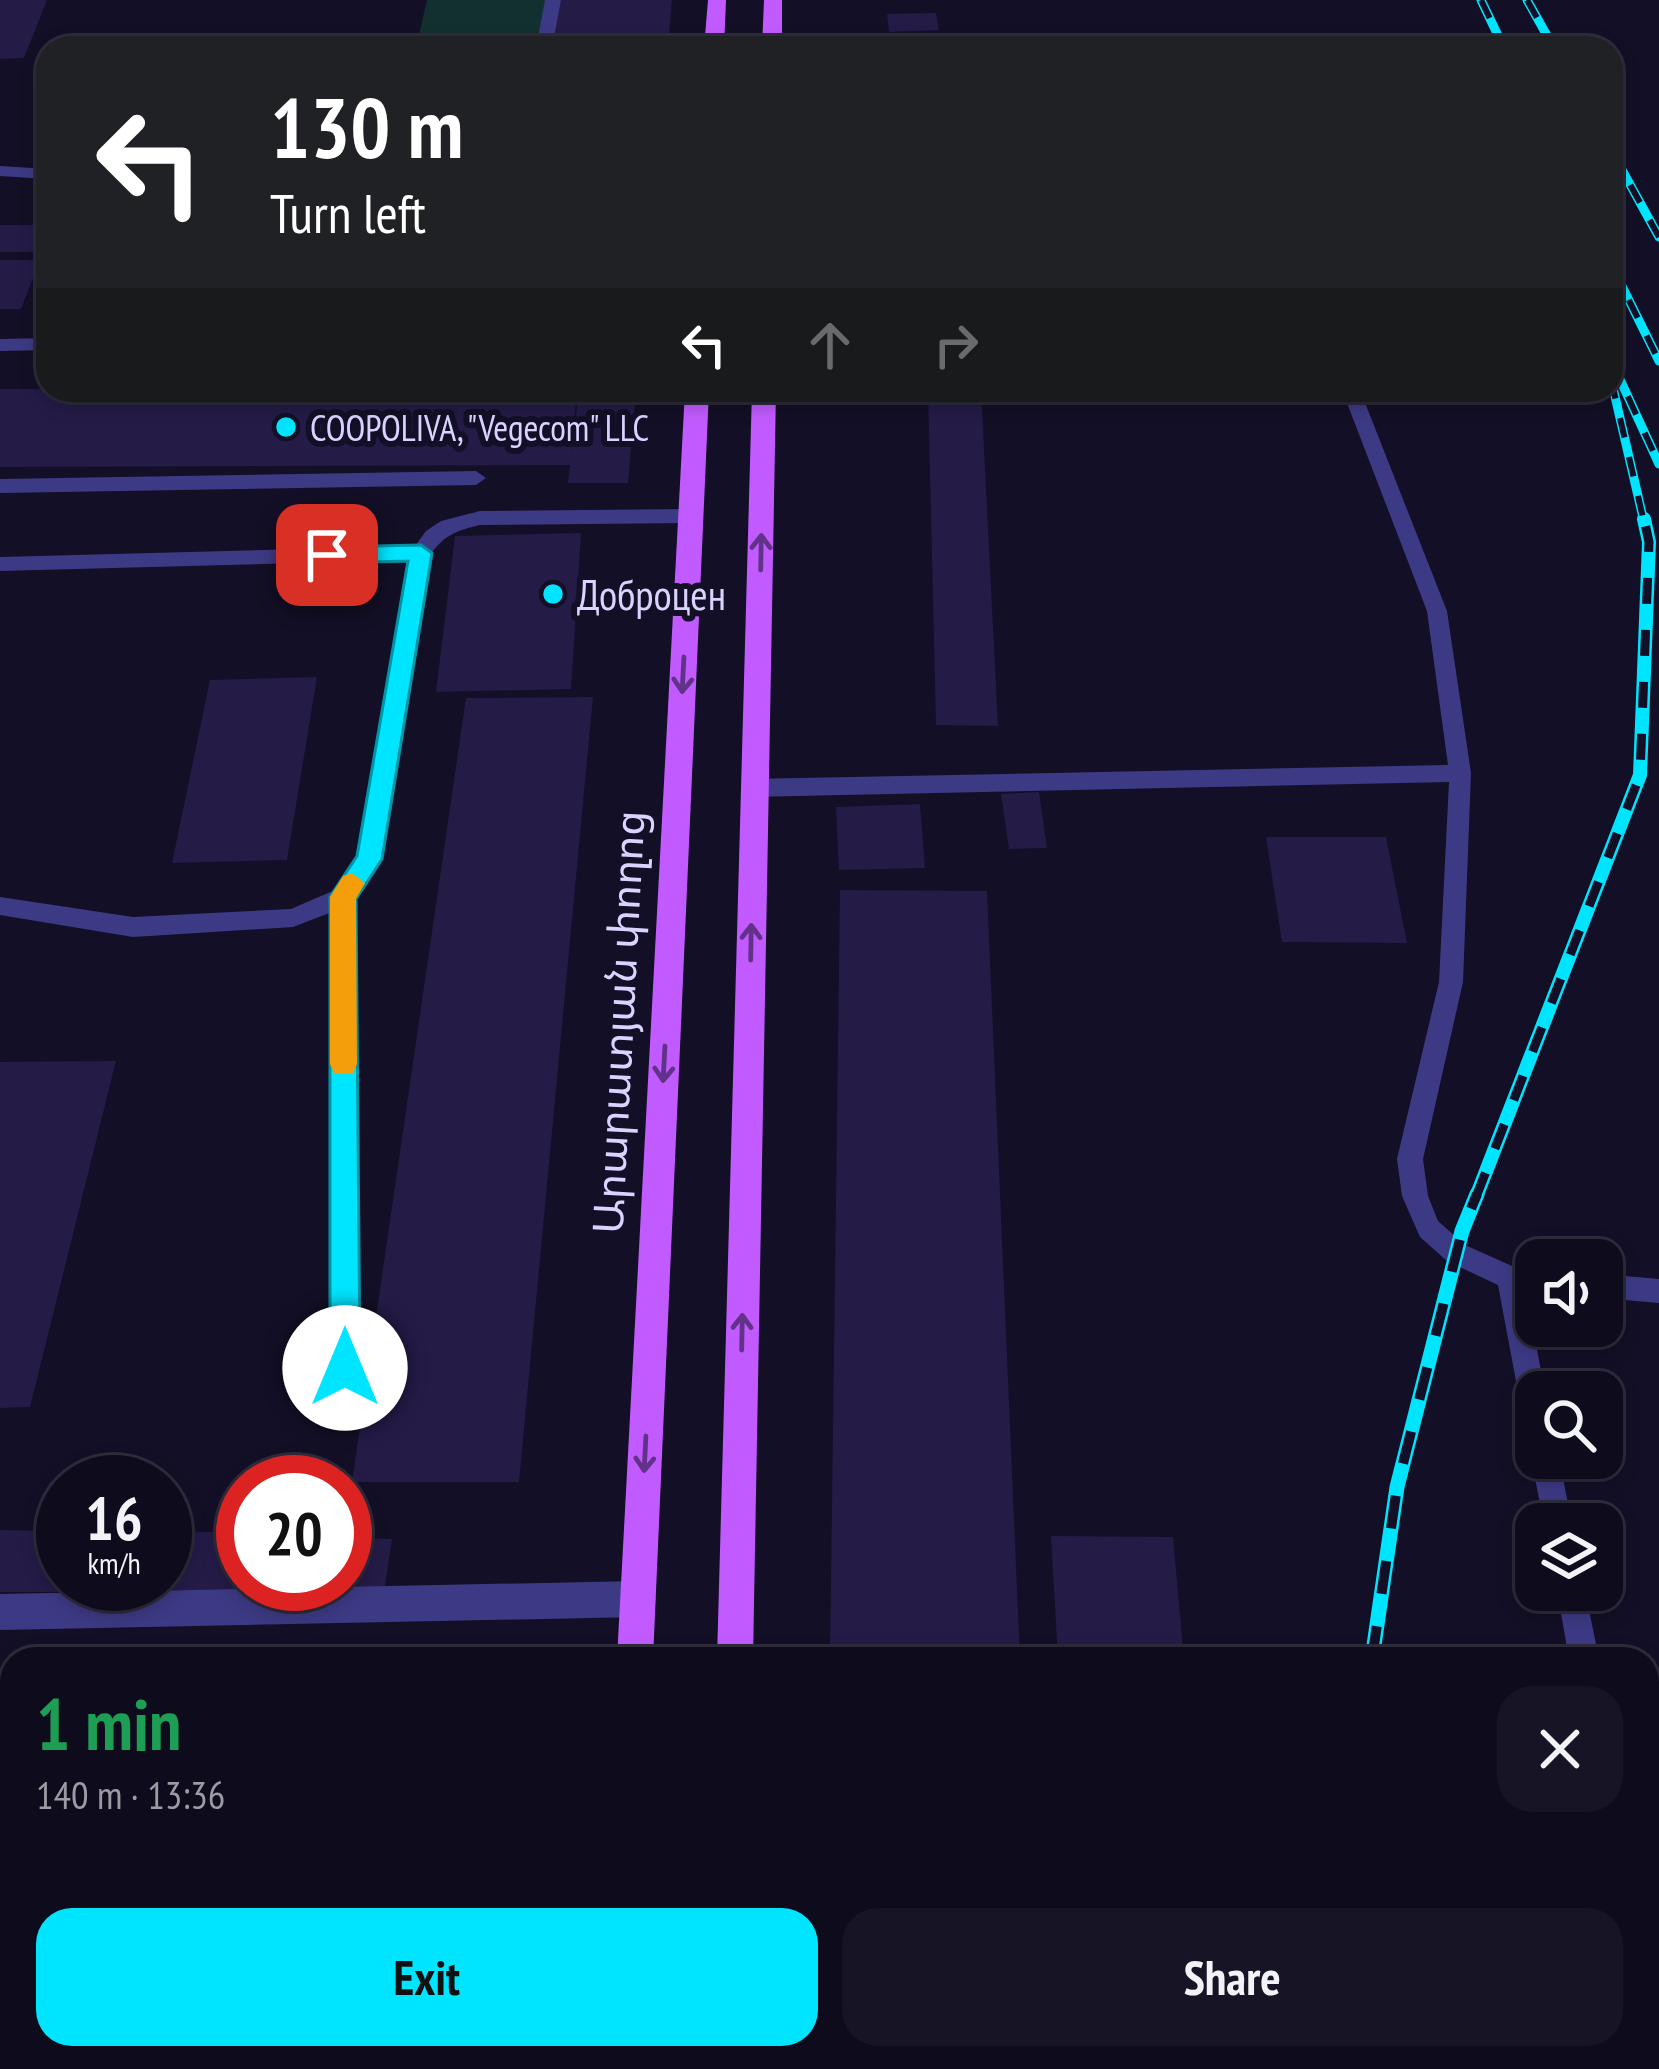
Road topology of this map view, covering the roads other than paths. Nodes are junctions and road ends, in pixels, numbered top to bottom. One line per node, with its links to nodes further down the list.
1 (553, 0): 4 (lane)
2 (716, 0): 5 (main road)
3 (773, 0): 6 (main road)
4 (546, 36)
5 (714, 36)
6 (772, 36)
7 (0, 171): 8 (lane)
8 (36, 173)
9 (36, 344): 10 (lane)
10 (0, 345)
11 (696, 402): 16 (main road, Արարատյան փողոց)
12 (764, 402): 20 (main road, one-way to 12)
13 (1356, 402): 19 (lane)
14 (476, 478): 15 (lane)
15 (0, 485)
16 (691, 516): 17 (lane); 27 (main road, Արարատյան փողոց, one-way to 27)
17 (421, 553): 18 (lane); 21 (lane)
18 (0, 564)
19 (1460, 773): 20 (lane); 23 (lane)
20 (755, 788): 31 (main road, one-way to 20)
21 (343, 897): 22 (lane); 26 (lane)
22 (0, 906)
23 (1515, 1276)
24 (1623, 1288): 25 (lane)
25 (1659, 1291)
26 (345, 1368)
27 (638, 1599): 29 (street); 30 (main road, Արարատյան փողոց)
28 (1574, 1611): 32 (lane)
29 (0, 1612)
30 (636, 1647)
31 (735, 1647)
32 (1582, 1647)

